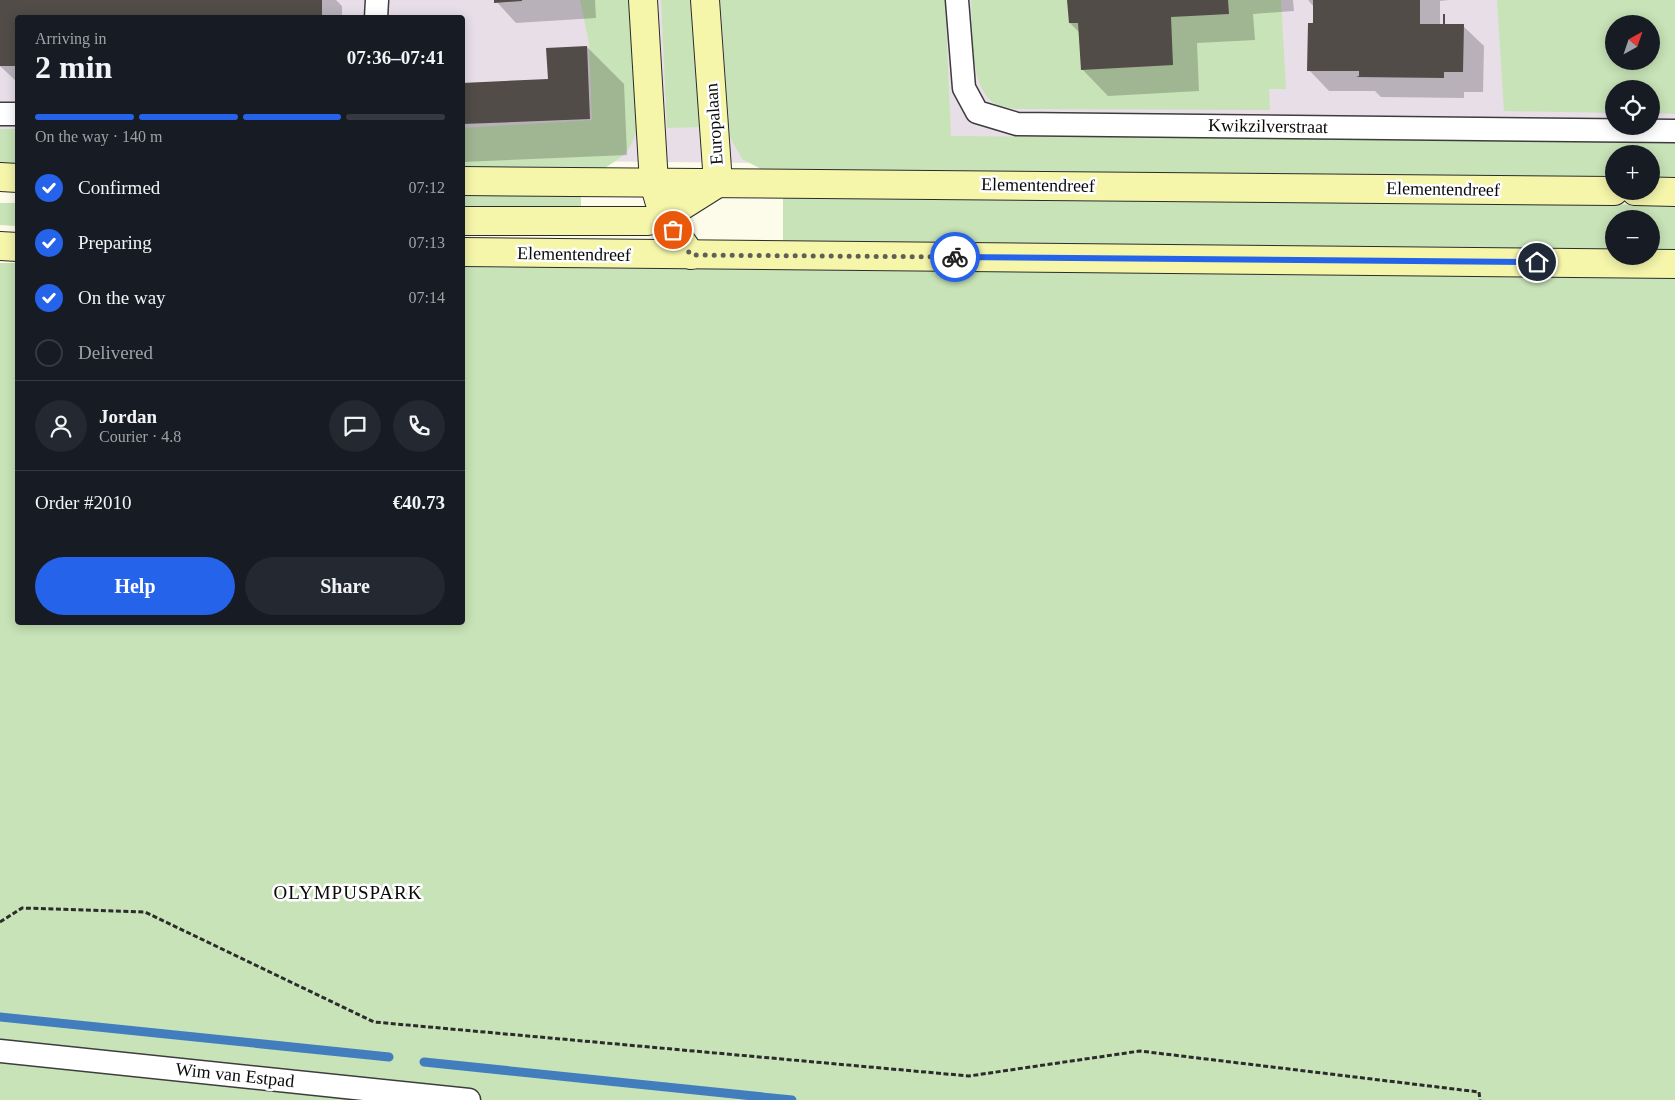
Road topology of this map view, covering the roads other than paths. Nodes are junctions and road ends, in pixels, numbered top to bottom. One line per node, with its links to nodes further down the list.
1 (377, 0): 5 (street)
2 (643, 0): 12 (main road)
3 (706, 0): 13 (main road, Europalaan)
4 (957, 0): 8 (street, Kwikzilverstraat)
5 (376, 15)
6 (0, 114): 7 (street)
7 (15, 114)
8 (1675, 131)
9 (0, 178): 10 (main road)
10 (15, 178)
11 (465, 181): 12 (main road, Elementendreef)
12 (654, 183): 13 (main road, Elementendreef); 17 (main road)
13 (718, 183): 14 (main road, Elementendreef); 17 (main road, Europalaan)
14 (1605, 191)
15 (1660, 192): 16 (main road)
16 (1675, 192)
17 (664, 217): 18 (main road); 22 (main road)
18 (465, 222)
19 (0, 246): 20 (main road)
20 (15, 247)
21 (465, 252): 22 (main road, Elementendreef)
22 (691, 255): 23 (main road, Elementendreef)
23 (1675, 264)
24 (0, 1051): 25 (street, Wim van Estpad)
25 (469, 1100)

